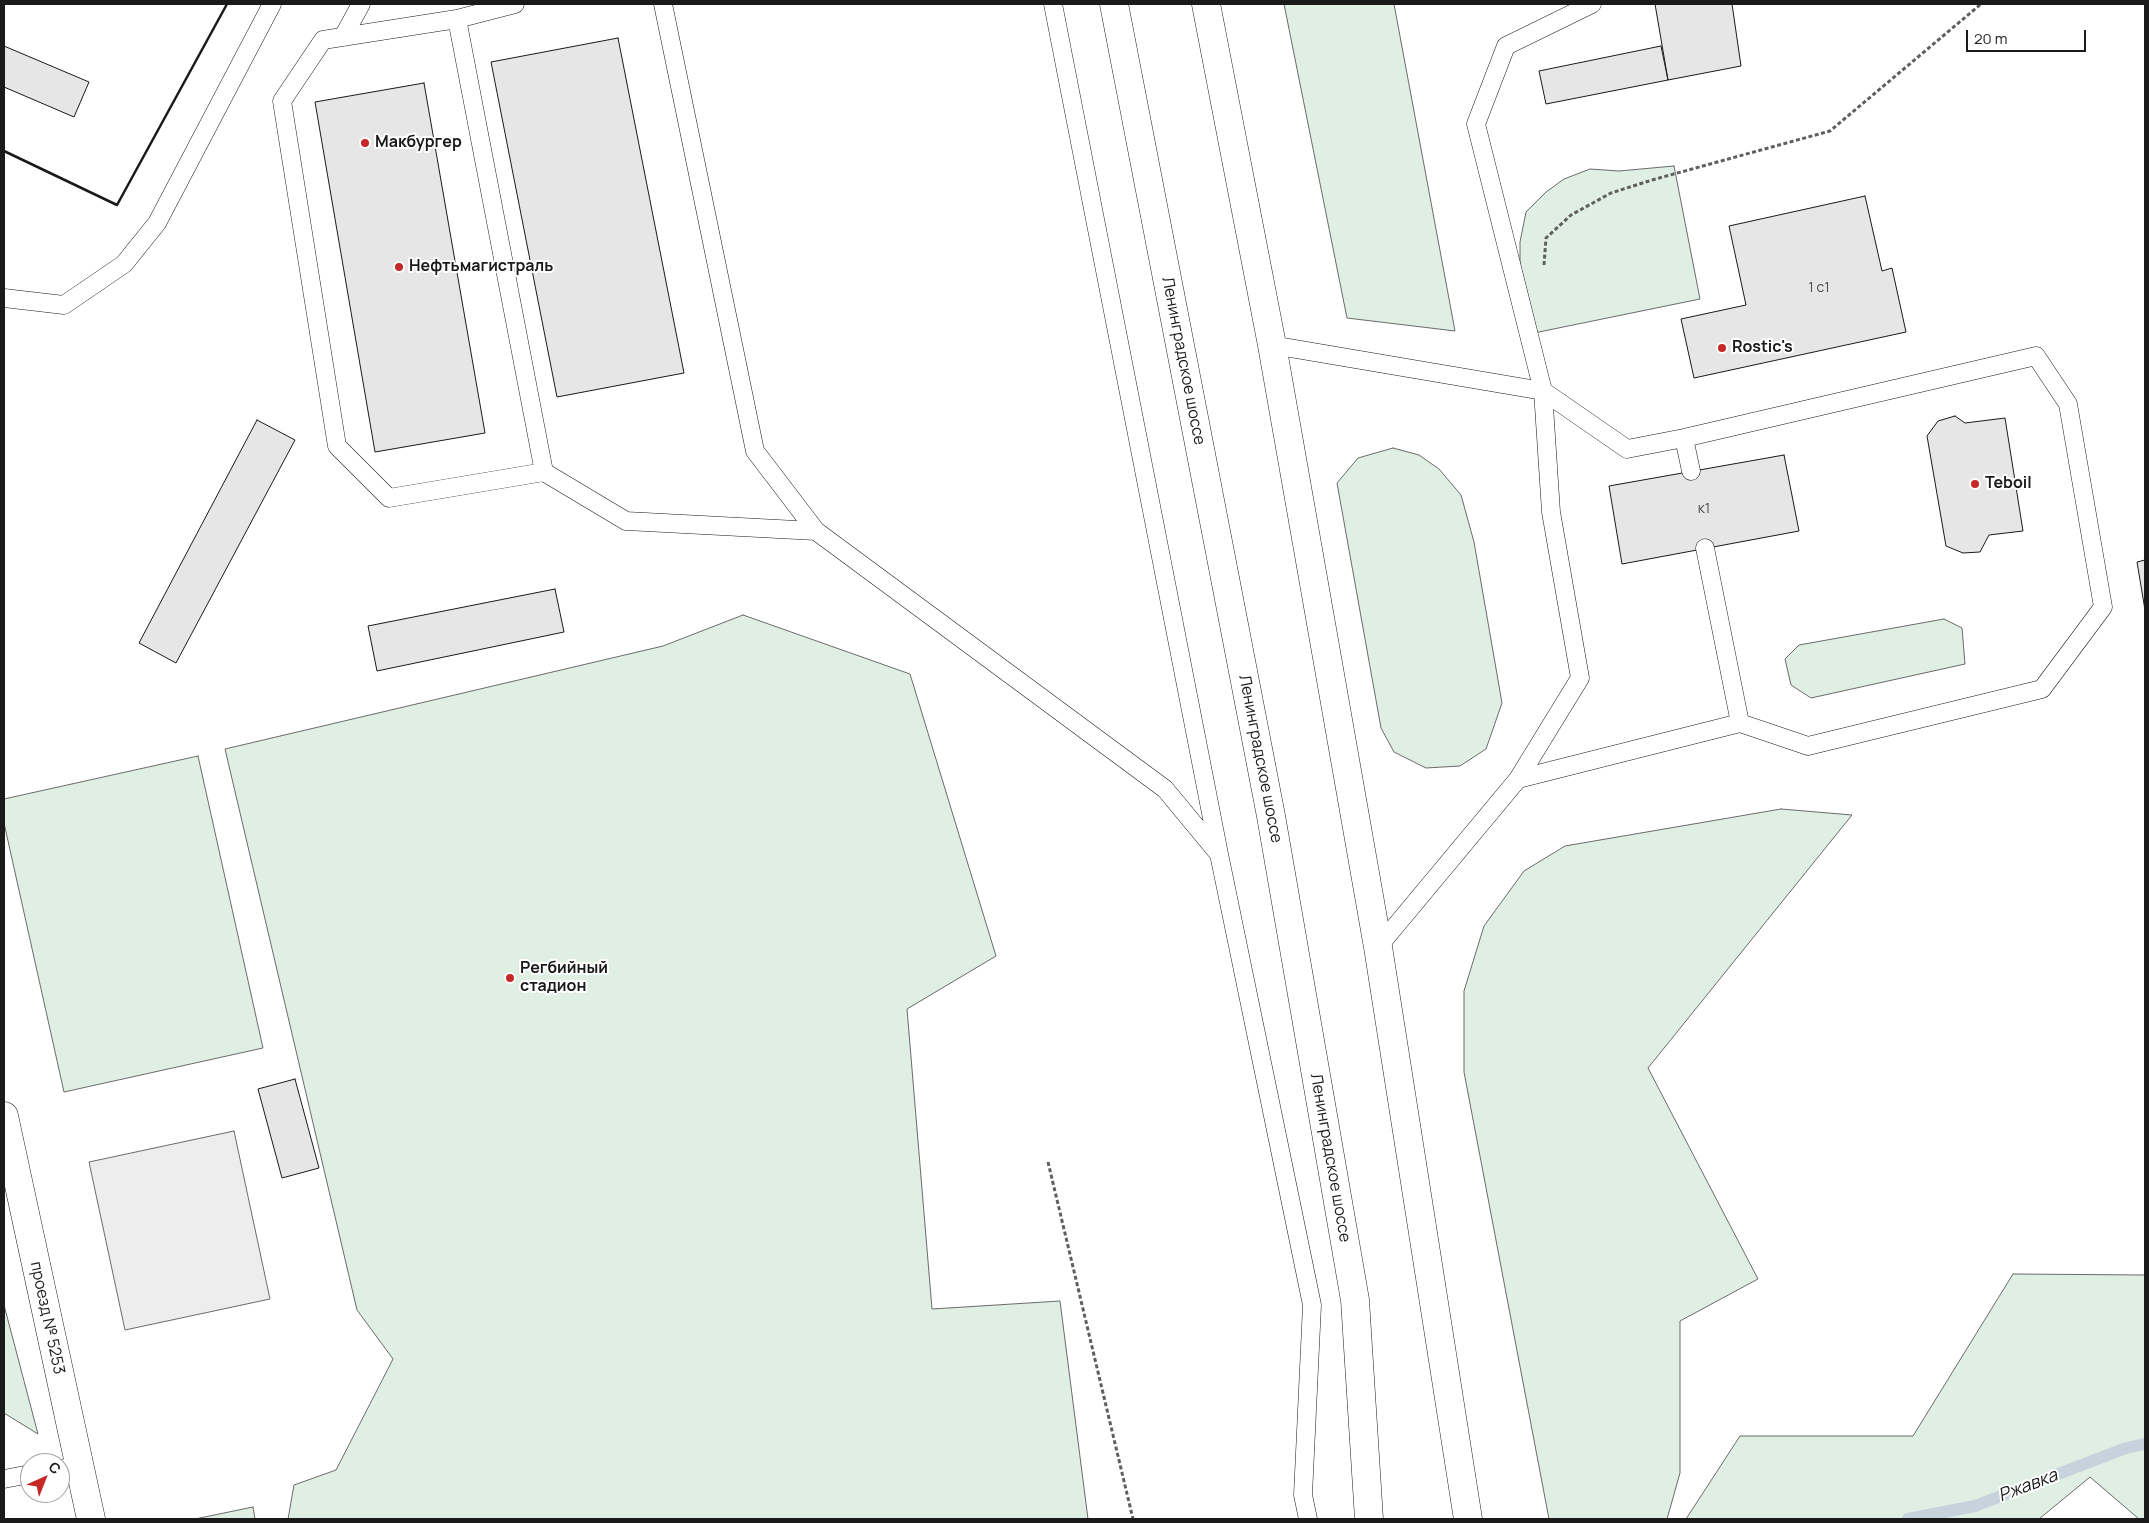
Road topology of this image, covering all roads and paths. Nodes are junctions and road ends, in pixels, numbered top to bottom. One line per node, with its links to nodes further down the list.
1 (272, 4): 13 (lane)
2 (361, 4): 11 (lane)
3 (515, 4): 10 (lane)
4 (663, 4): 19 (lane)
5 (1053, 4): 23 (lane)
6 (1114, 4): 34 (main road, Ленинградское шоссе)
7 (1206, 4): 14 (main road)
8 (1592, 4): 15 (lane)
9 (1981, 4): 12 (path)
10 (457, 19): 11 (lane); 17 (lane)
11 (343, 37): 17 (lane)
12 (1544, 266)
13 (4, 298)
14 (1272, 345): 15 (lane); 24 (main road)
15 (1542, 391): 16 (lane); 22 (lane)
16 (1684, 438): 18 (lane); 21 (lane)
17 (544, 472): 19 (lane)
18 (1691, 472)
19 (816, 531): 23 (lane)
20 (1705, 548): 21 (lane)
21 (1740, 723): 22 (lane)
22 (1518, 779): 24 (lane)
23 (1219, 854): 33 (lane)
24 (1378, 946): 35 (main road)
25 (4, 1116): 27 (main road, проезд № 5253)
26 (1048, 1162): 32 (path)
27 (67, 1453)
28 (70, 1468): 31 (main road, проезд № 5253)
29 (20, 1476): 30 (lane)
30 (4, 1479)
31 (91, 1519)
32 (1133, 1519)
33 (1308, 1519)
34 (1370, 1519)
35 (1468, 1519)

